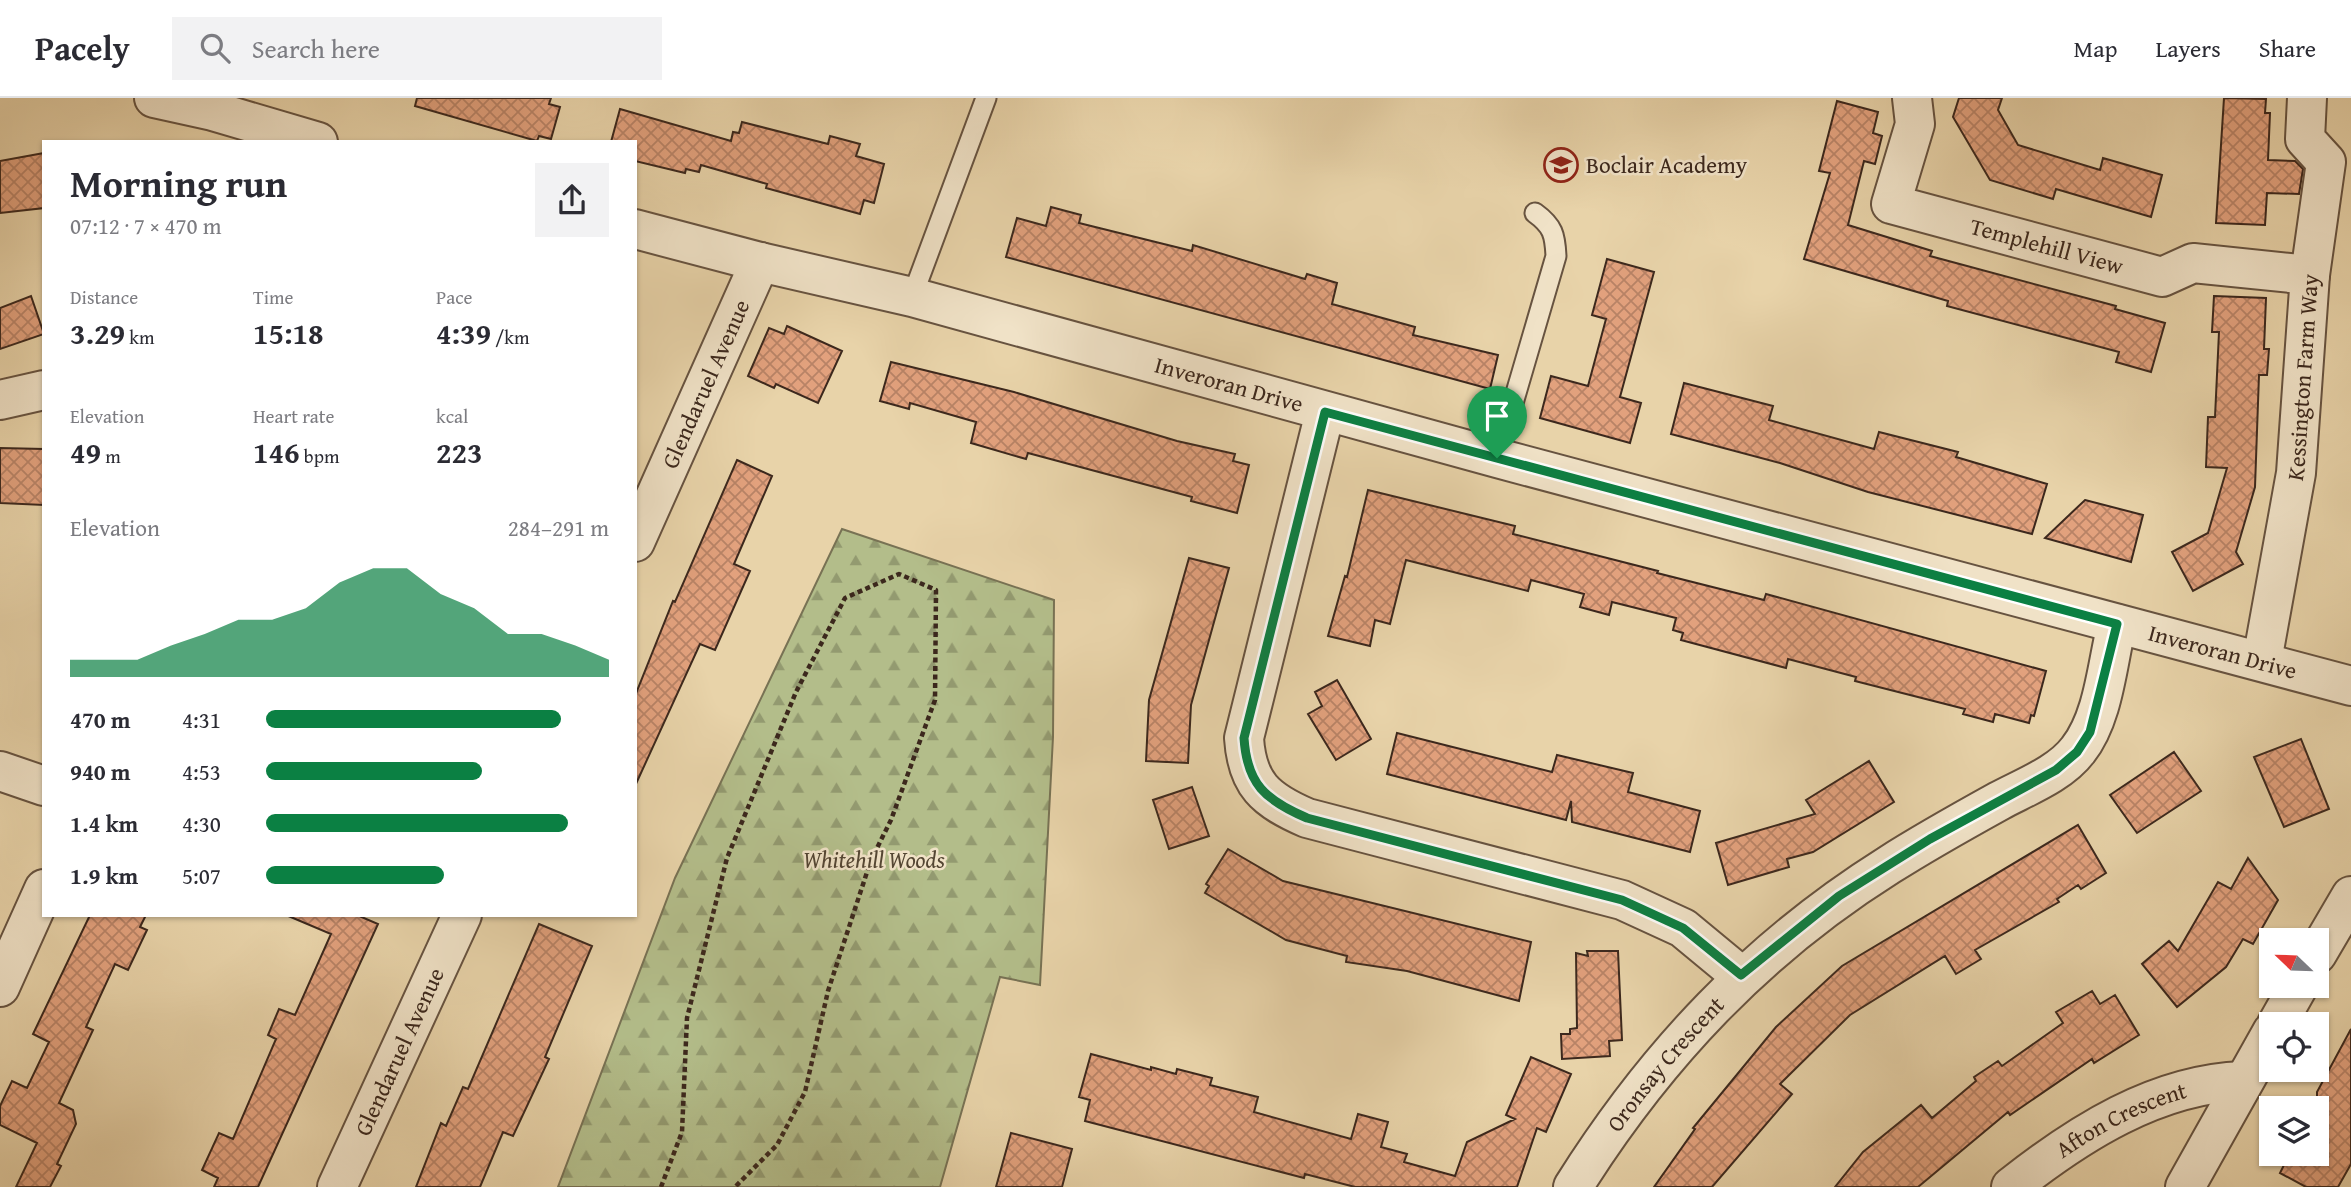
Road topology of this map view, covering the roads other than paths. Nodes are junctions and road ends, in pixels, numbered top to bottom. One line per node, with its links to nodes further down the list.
1 (154, 98): 5 (street)
2 (986, 98): 10 (lane)
3 (1912, 98): 9 (street, Templehill View)
4 (2307, 98): 9 (street, Kessington Farm Way)
5 (311, 140)
6 (1535, 213): 14 (lane)
7 (637, 230): 8 (street, Inveroran Drive)
8 (760, 262): 10 (street, Inveroran Drive); 15 (street, Glendaruel Avenue)
9 (2309, 275): 17 (street, Kessington Farm Way)
10 (912, 298): 13 (street, Inveroran Drive)
11 (42, 390): 12 (street)
12 (0, 400)
13 (1325, 412): 14 (street, Inveroran Drive); 25 (street)
14 (1497, 458): 16 (street, Inveroran Drive)
15 (637, 538)
16 (2117, 624): 17 (street, Inveroran Drive); 25 (street, Oronsay Crescent)
17 (2262, 661): 18 (street, Inveroran Drive)
18 (2351, 686)
19 (0, 771): 20 (street)
20 (42, 785)
21 (42, 893): 26 (street)
22 (2351, 896): 24 (street)
23 (461, 917): 29 (street, Glendaruel Avenue)
24 (2329, 934)
25 (1741, 975): 30 (street, Oronsay Crescent)
26 (0, 986)
27 (2259, 1054): 28 (street)
28 (2243, 1081): 31 (street, Afton Crescent); 32 (street)
29 (337, 1187)
30 (1573, 1187)
31 (2011, 1187)
32 (2185, 1187)

